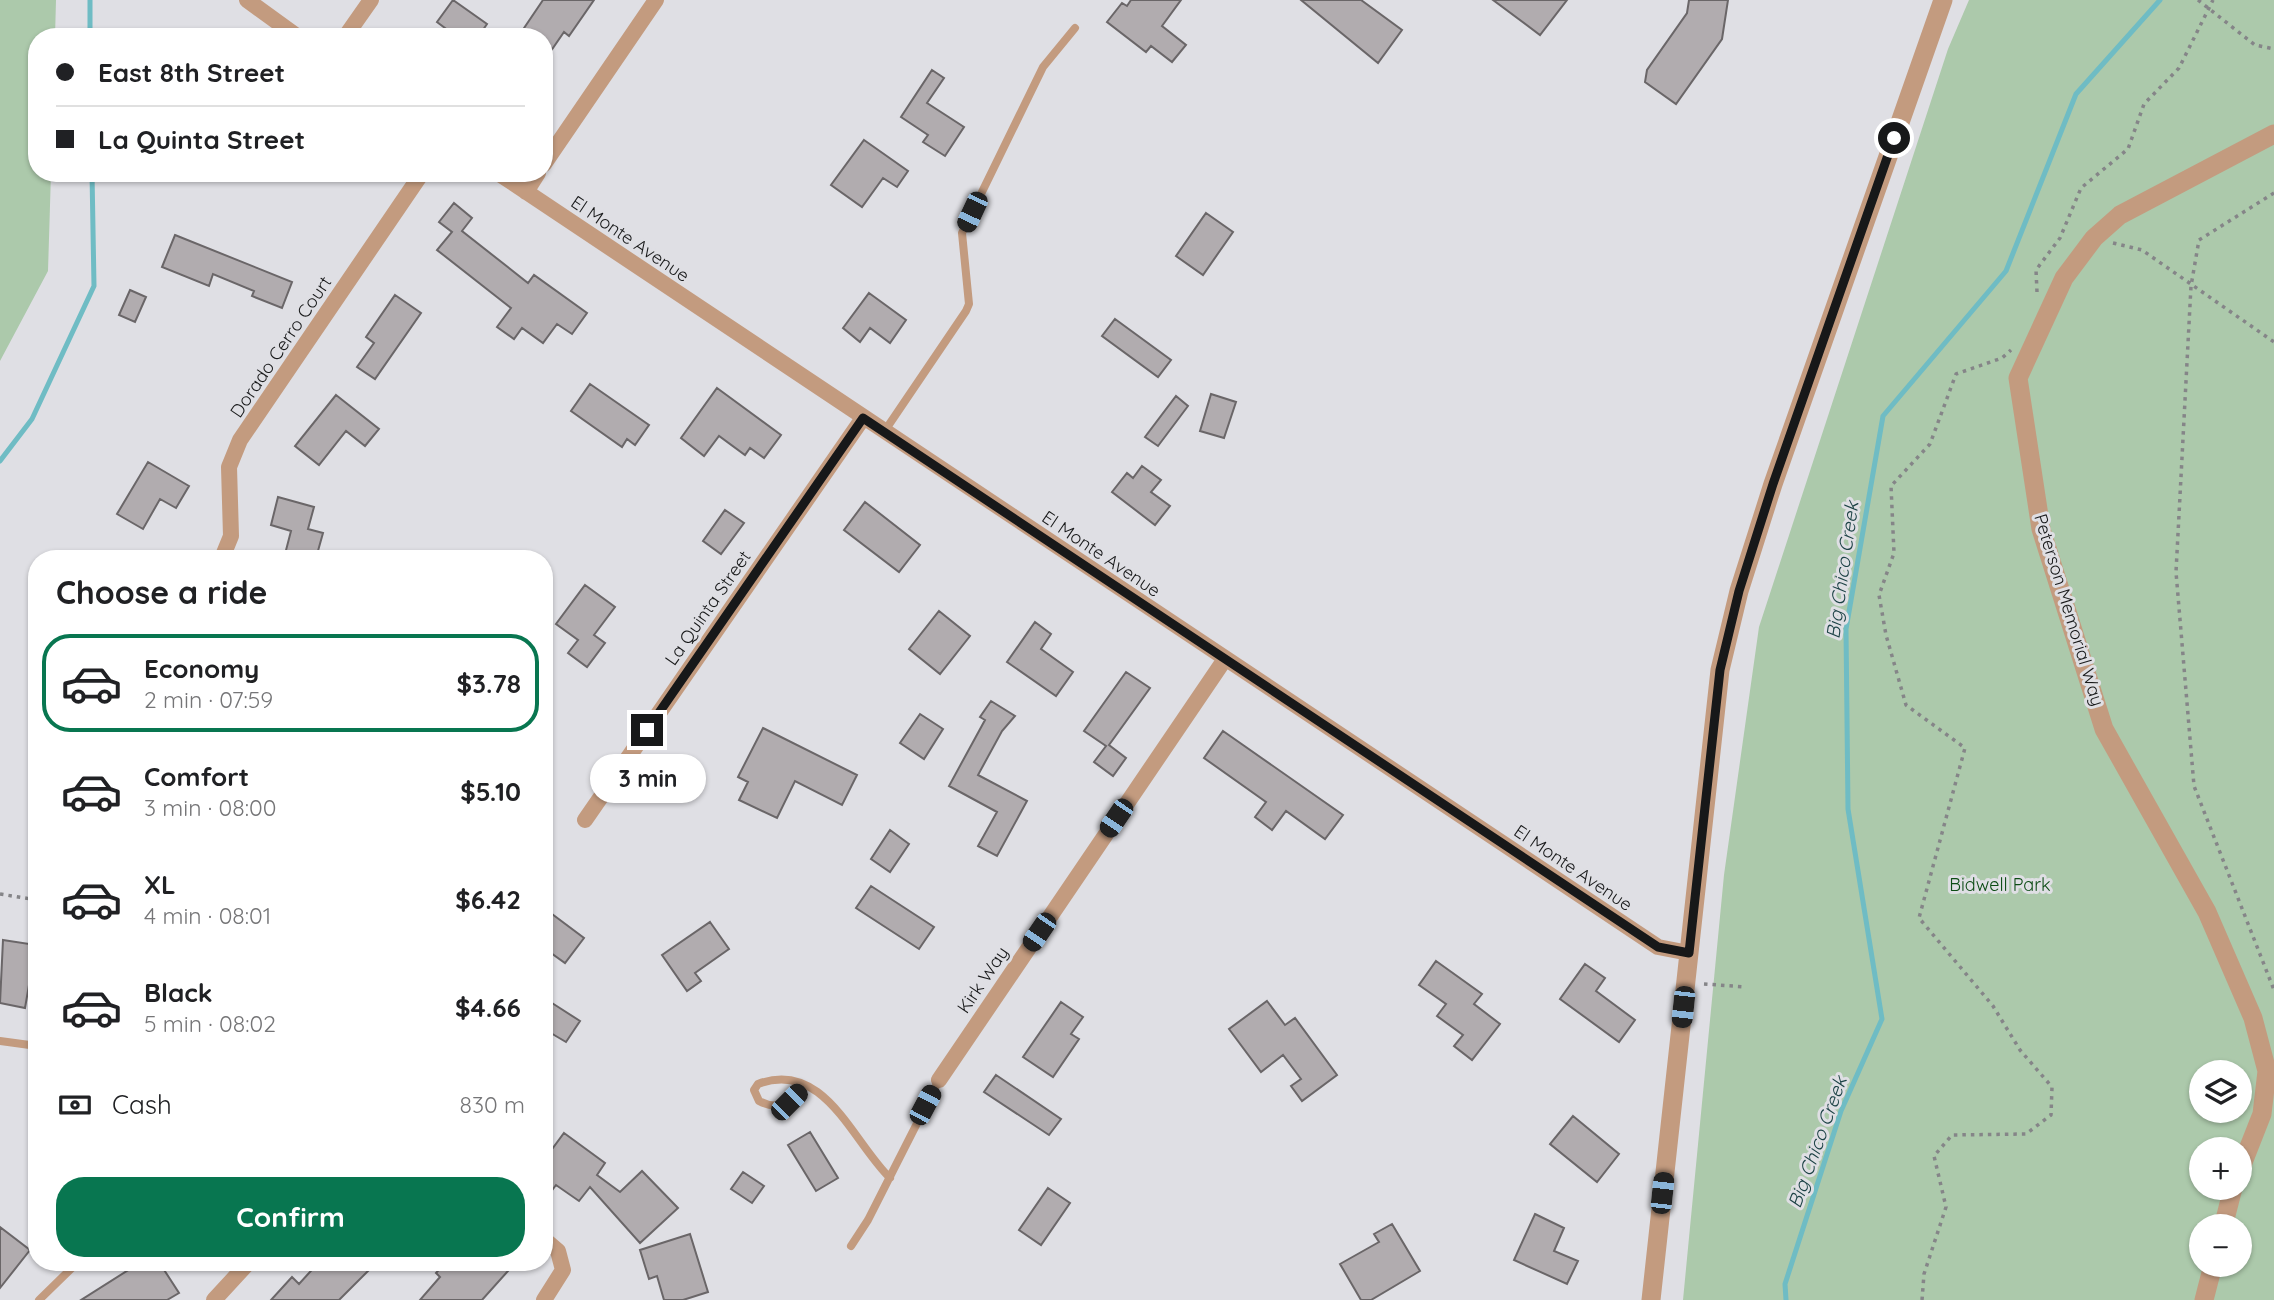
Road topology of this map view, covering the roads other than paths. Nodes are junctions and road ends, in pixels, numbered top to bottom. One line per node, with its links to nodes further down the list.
1 (247, 0): 5 (street)
2 (371, 0): 6 (street)
3 (656, 0): 9 (street)
4 (1943, 0): 19 (street)
5 (286, 28)
6 (351, 28)
7 (1075, 28): 15 (lane)
8 (2274, 134): 24 (street, Peterson Memorial Way)
9 (553, 151)
10 (416, 182): 16 (street, Dorado Cerro Court)
11 (511, 182): 13 (street, El Monte Avenue)
12 (532, 182): 13 (street)
13 (526, 192): 14 (street, El Monte Avenue)
14 (863, 418): 15 (street, El Monte Avenue); 18 (street, La Quinta Street)
15 (884, 432): 17 (street, El Monte Avenue)
16 (225, 550)
17 (1225, 659): 19 (street, El Monte Avenue); 22 (street, Kirk Way)
18 (585, 820)
19 (1689, 953): 34 (street)
20 (0, 1041): 21 (lane)
21 (28, 1045)
22 (939, 1080): 25 (lane)
23 (805, 1087): 23 (lane); 25 (lane)
24 (2252, 1139)
25 (890, 1178): 26 (lane)
26 (851, 1246)
27 (553, 1247): 33 (street)
28 (69, 1271): 31 (lane)
29 (241, 1271): 32 (street)
30 (2210, 1277): 35 (street)
31 (38, 1300)
32 (214, 1300)
33 (544, 1300)
34 (1651, 1300)
35 (2204, 1300)

